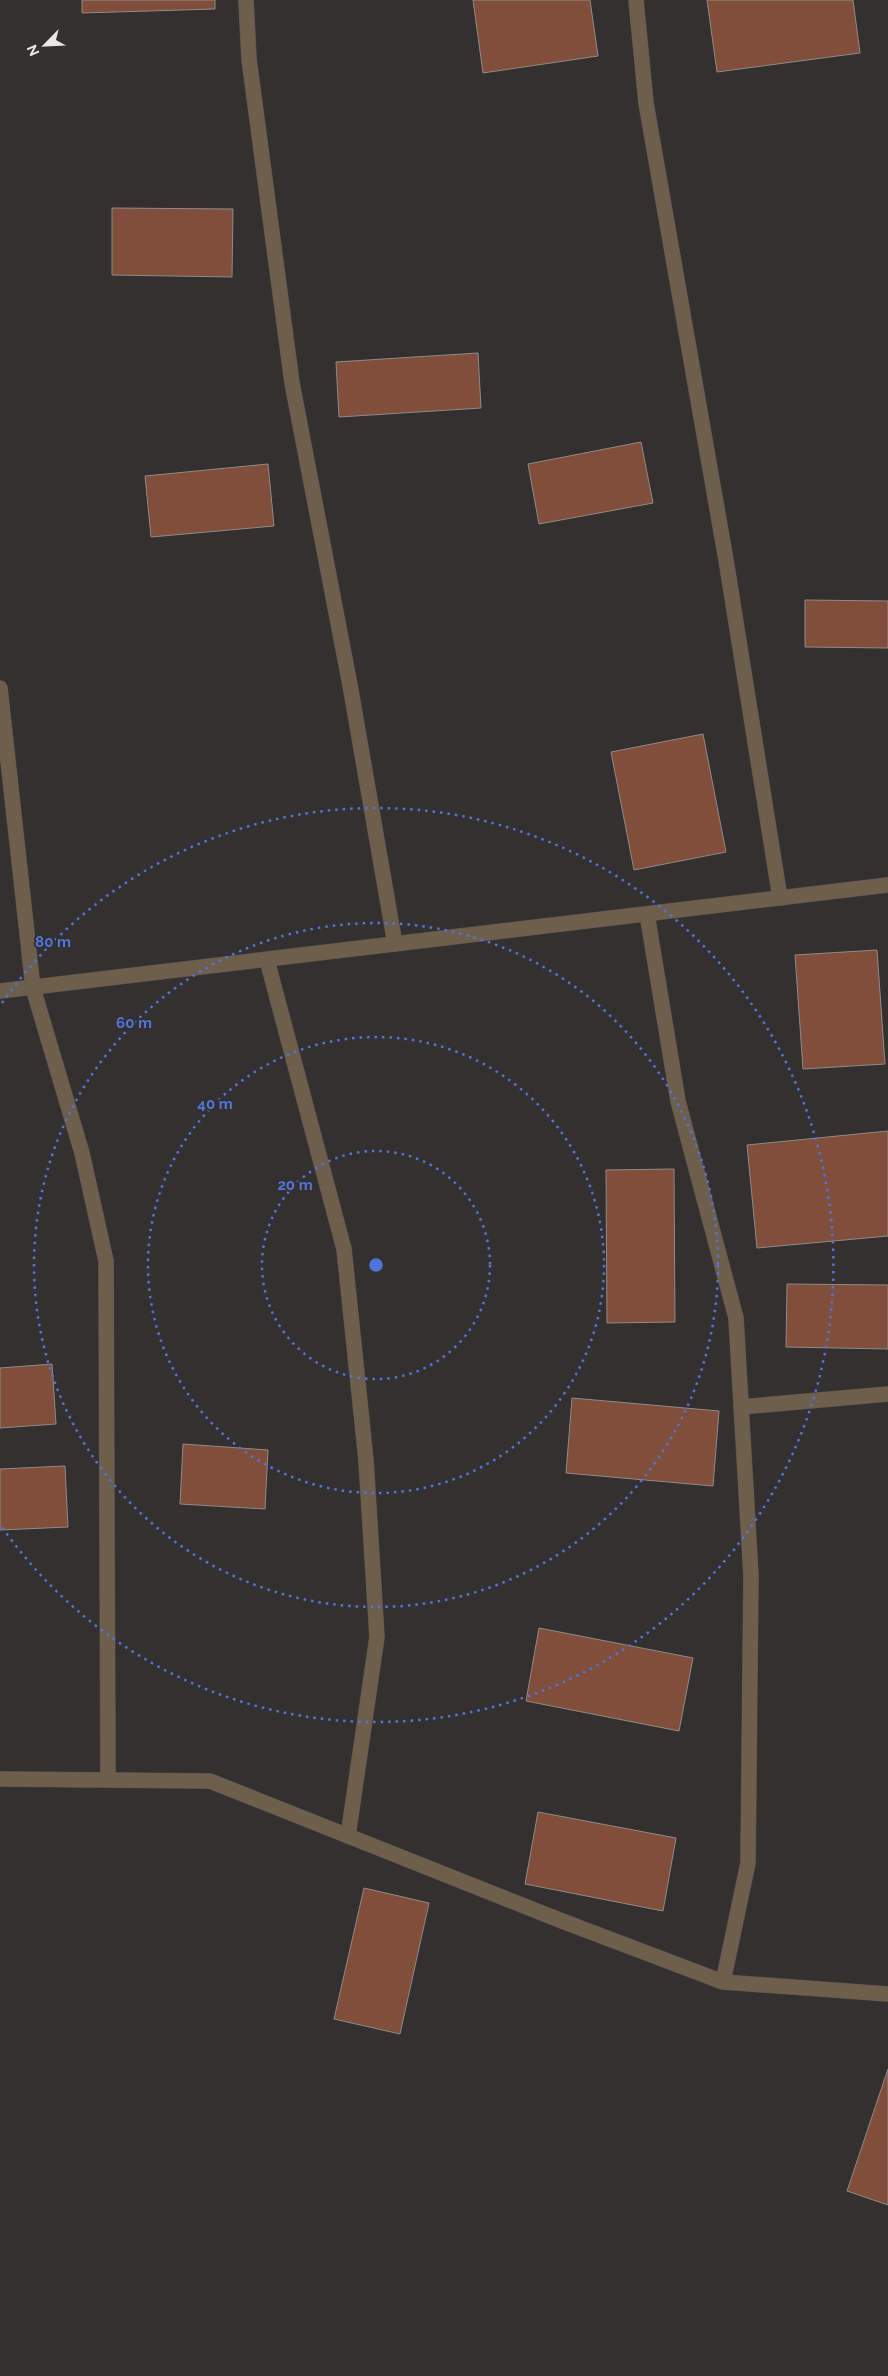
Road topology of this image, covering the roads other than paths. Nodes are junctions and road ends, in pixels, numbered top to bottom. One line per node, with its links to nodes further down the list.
1 (246, 0): 7 (street)
2 (636, 0): 5 (street)
3 (0, 688): 9 (street)
4 (888, 886): 5 (street)
5 (780, 898): 6 (street)
6 (647, 914): 7 (street); 12 (street)
7 (395, 944): 8 (street)
8 (267, 960): 9 (street); 15 (street)
9 (33, 988): 10 (street); 14 (street)
10 (0, 991)
11 (888, 1394): 12 (street)
12 (741, 1407): 16 (street)
13 (0, 1779): 14 (street)
14 (108, 1779): 15 (street)
15 (348, 1836): 16 (street)
16 (723, 1982): 17 (street)
17 (888, 1994)

